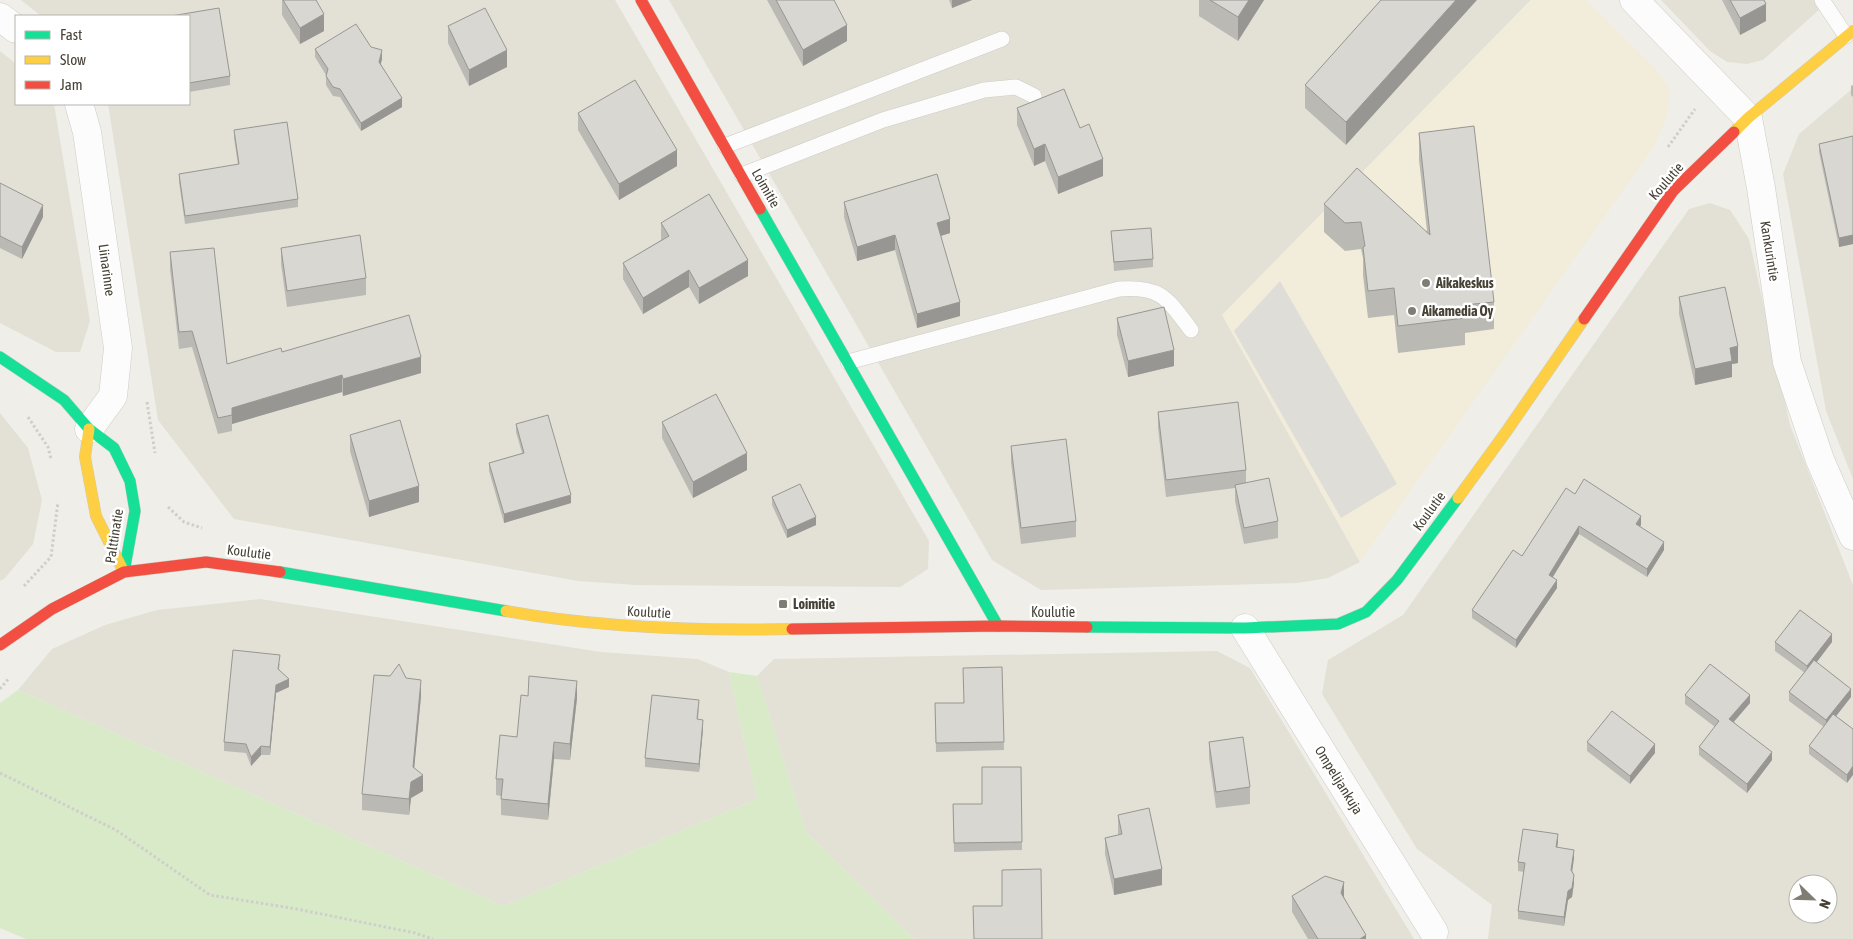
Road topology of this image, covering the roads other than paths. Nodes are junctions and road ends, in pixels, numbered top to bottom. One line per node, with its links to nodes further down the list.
1 (641, 0): 11 (street, Loimitie)
2 (1634, 0): 10 (street)
3 (1822, 0): 6 (lane)
4 (0, 17): 5 (street)
5 (15, 28)
6 (1850, 33): 10 (street, Koulutie)
7 (1002, 40): 11 (lane)
8 (1034, 96): 12 (lane)
9 (78, 105): 16 (street, Liinarinne)
10 (1748, 118): 17 (street, Kankurintie); 20 (street, Koulutie)
11 (725, 146): 12 (street, Loimitie)
12 (742, 175): 15 (street, Loimitie)
13 (1191, 330): 15 (lane)
14 (0, 357): 16 (street, Palttinatie)
15 (848, 362): 19 (street, Loimitie)
16 (89, 429): 18 (street, Palttinatie); 18 (street, Palttinatie)
17 (1853, 536)
18 (124, 572): 19 (street, Koulutie); 21 (street, Koulutie)
19 (998, 626): 20 (street, Koulutie)
20 (1245, 628): 22 (street, Ompelijankuja)
21 (0, 645)
22 (1434, 932)

